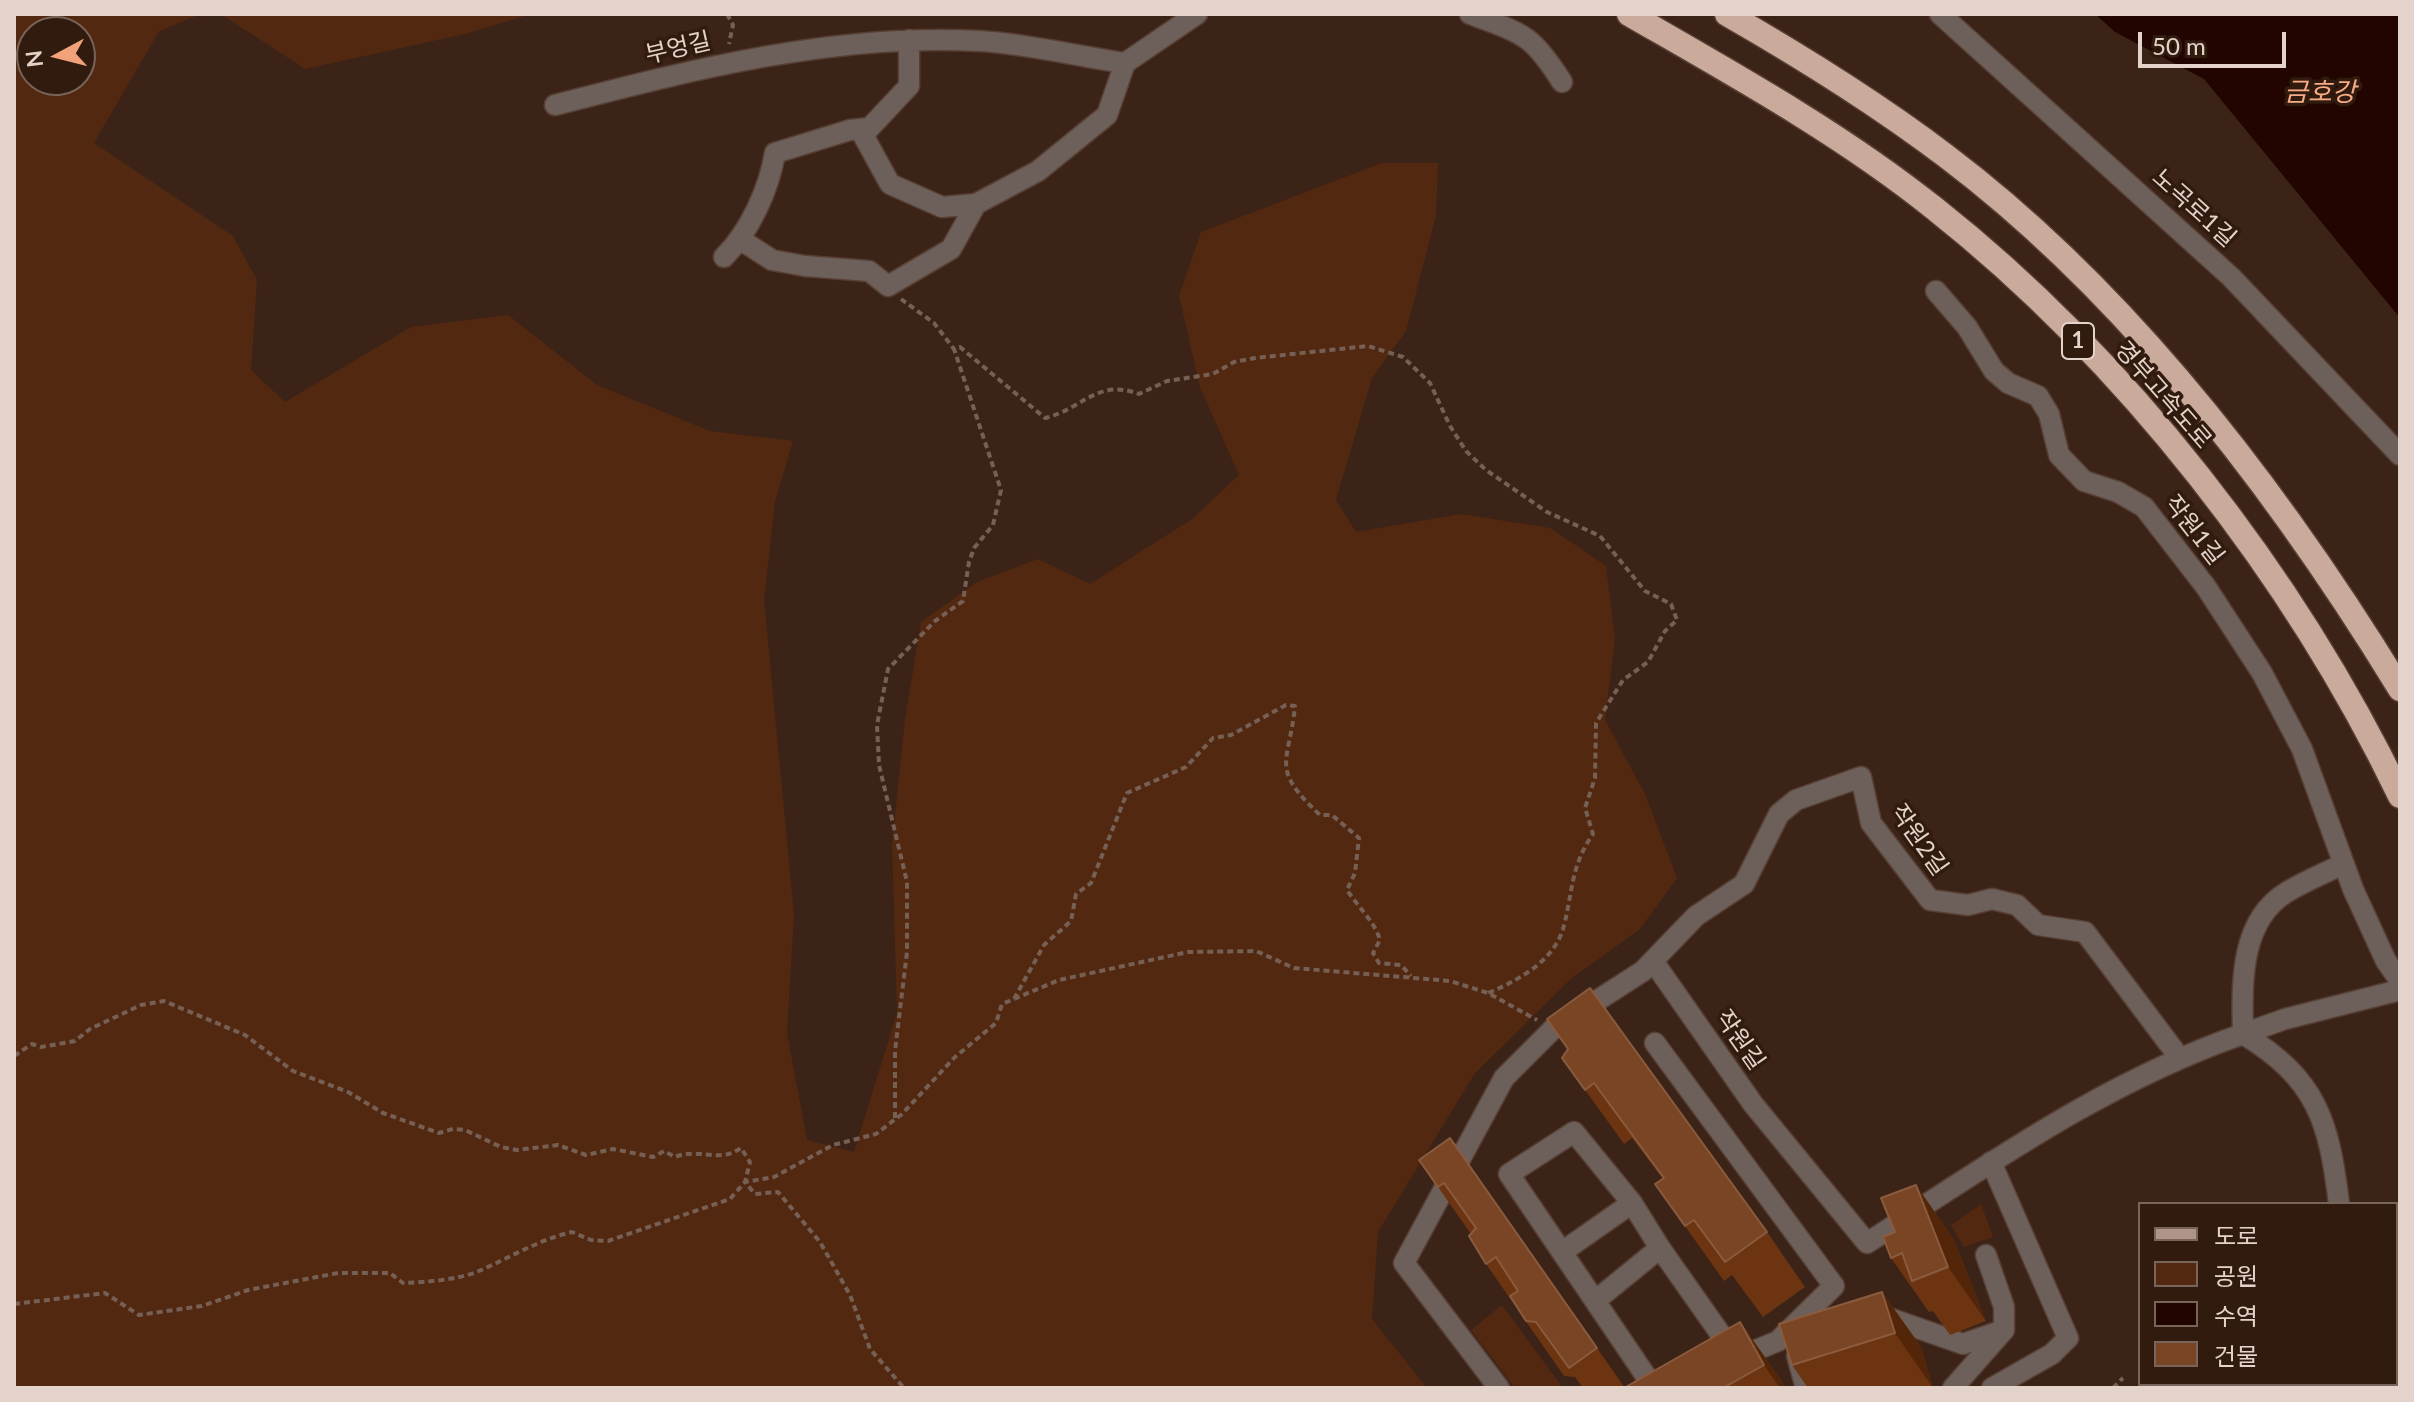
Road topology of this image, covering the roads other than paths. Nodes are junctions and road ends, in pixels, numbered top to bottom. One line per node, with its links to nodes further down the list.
1 (1197, 14): 7 (street)
2 (1470, 14): 8 (street)
3 (1629, 14): 17 (highway, 경부고속도로 / 1)
4 (1727, 14): 16 (highway, 경부고속도로 / 1)
5 (1940, 14): 15 (street, 노곡로1길)
6 (909, 40): 7 (street, 부엉길); 9 (street, 부엉길); 10 (street)
7 (1125, 63): 11 (street)
8 (1562, 82)
9 (555, 105)
10 (869, 128): 11 (street); 12 (street)
11 (976, 204): 12 (street)
12 (741, 240): 13 (street)
13 (724, 257)
14 (1936, 291): 18 (street, 작원1길)
15 (2400, 455)
16 (2400, 689)
17 (2400, 796)
18 (2343, 864): 20 (street, 작원1길); 22 (street)
19 (1653, 961): 24 (street, 작원2길); 25 (street, 작원길); 36 (street)
20 (2400, 981)
21 (2400, 990): 22 (street, 작원길)
22 (2243, 1034): 24 (street, 작원길); 26 (street)
23 (1655, 1043): 34 (street)
24 (2179, 1057): 25 (street, 작원길)
25 (1991, 1162): 41 (street)
26 (2339, 1202)
27 (1632, 1203): 28 (street); 29 (street); 29 (street)
28 (1660, 1248): 31 (street); 35 (street)
29 (1562, 1252): 31 (street)
30 (1986, 1255): 33 (street)
31 (1595, 1301): 37 (street)
32 (1865, 1330): 33 (street)
33 (2004, 1330): 40 (street)
34 (1778, 1341): 35 (street); 39 (street)
35 (1737, 1358): 38 (street)
36 (1499, 1388)
37 (1654, 1388)
38 (1687, 1388)
39 (1806, 1388)
40 (1953, 1388)
41 (1992, 1388)

